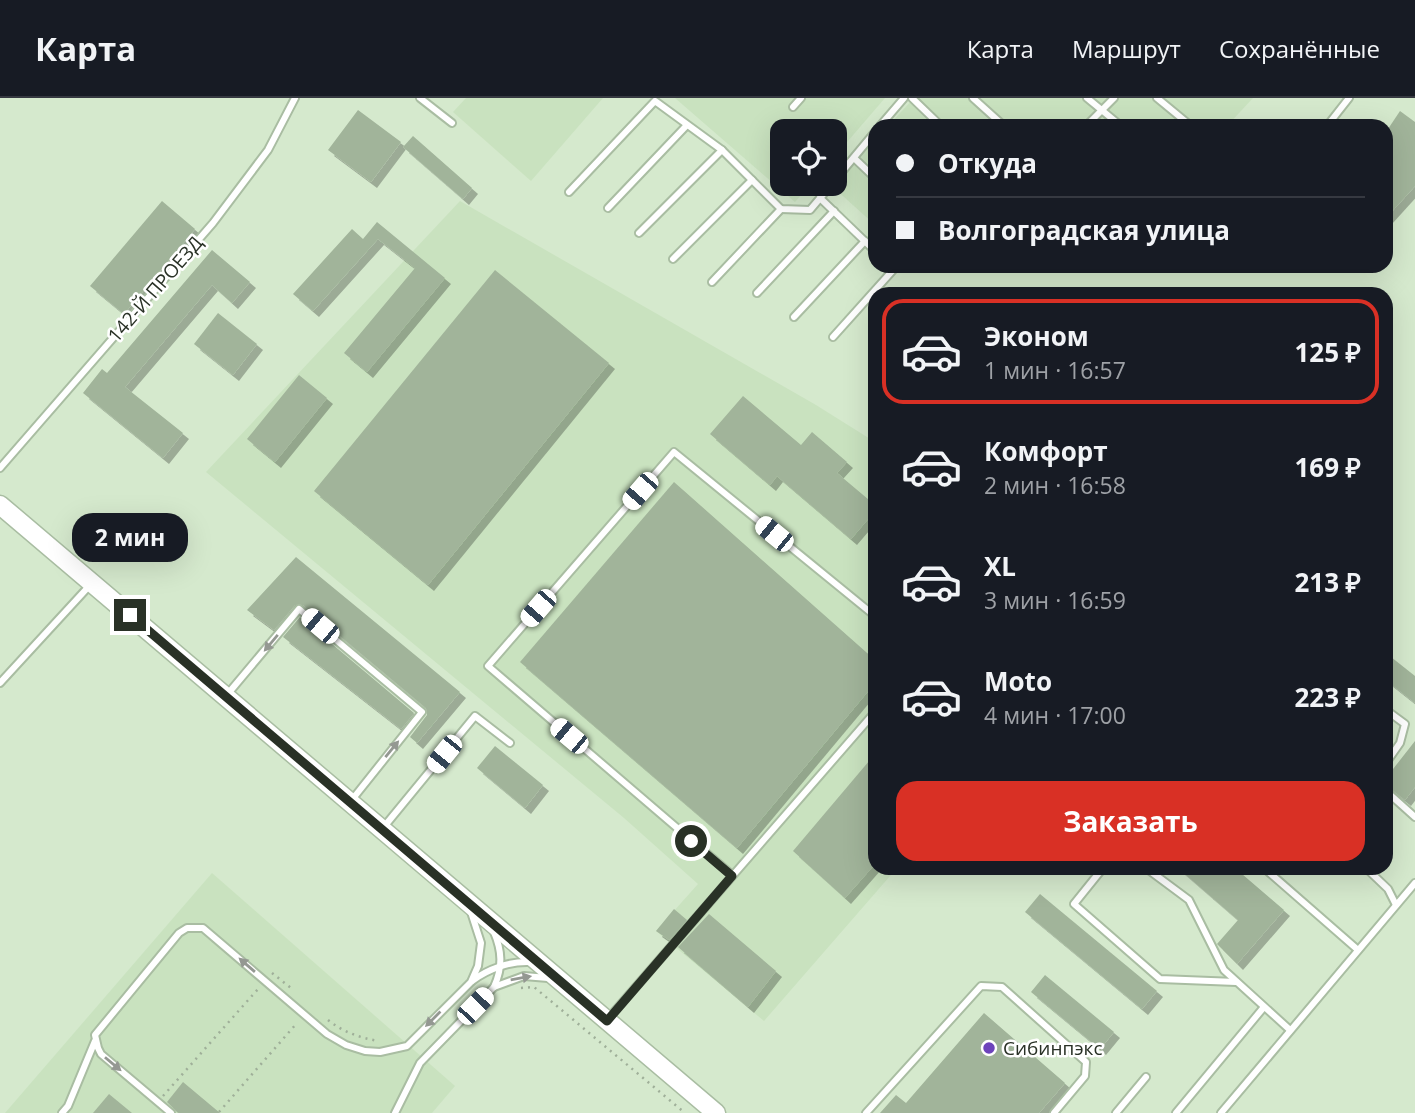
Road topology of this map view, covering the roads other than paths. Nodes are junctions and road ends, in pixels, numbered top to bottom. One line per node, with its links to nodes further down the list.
1 (295, 98): 44 (lane, 142-Й ПРОЕЗД)
2 (421, 98): 20 (lane)
3 (802, 98): 11 (lane)
4 (904, 98): 13 (lane)
5 (912, 98): 14 (lane)
6 (973, 98): 15 (lane)
7 (1087, 98): 12 (lane)
8 (1114, 98): 12 (lane)
9 (1157, 98): 18 (lane)
10 (1349, 98): 19 (lane)
11 (793, 107)
12 (1102, 110): 16 (lane); 17 (lane)
13 (886, 119)
14 (934, 119)
15 (996, 119)
16 (1093, 119)
17 (1113, 119)
18 (1182, 119)
19 (1332, 119)
20 (452, 123)
21 (687, 125): 23 (lane); 28 (lane); 30 (lane)
22 (868, 141): 24 (lane)
23 (722, 150): 27 (lane); 33 (lane)
24 (854, 158): 25 (lane); 26 (lane)
25 (847, 166)
26 (868, 171)
27 (752, 180): 31 (lane); 36 (lane)
28 (569, 192)
29 (820, 198): 31 (lane); 32 (lane)
30 (608, 208)
31 (781, 209): 38 (lane)
32 (834, 211): 34 (lane); 40 (lane)
33 (639, 233)
34 (865, 241): 35 (lane); 42 (lane)
35 (868, 244)
36 (673, 258)
37 (890, 273): 39 (lane)
38 (712, 282)
39 (878, 287)
40 (757, 293)
41 (868, 298): 43 (lane)
42 (794, 317)
43 (833, 337)
44 (0, 468)
45 (0, 505): 46 (main road)
46 (92, 583): 48 (lane); 49 (main road)
47 (868, 610): 62 (lane)
48 (0, 683)
49 (226, 697): 55 (main road); 55 (lane, one-way to 49)
50 (1393, 715): 53 (lane)
51 (868, 720): 62 (lane)
52 (510, 743): 57 (lane)
53 (1393, 753)
54 (1393, 797): 56 (lane)
55 (350, 802): 57 (main road)
56 (1415, 817)
57 (382, 830): 64 (main road)
58 (1097, 875): 71 (lane)
59 (1155, 875): 71 (lane)
60 (1272, 875): 67 (lane)
61 (1373, 875): 65 (lane)
62 (732, 876): 75 (lane)
63 (1415, 883): 65 (lane)
64 (463, 898): 66 (main road); 70 (lane)
65 (1396, 905): 67 (lane)
66 (482, 914): 68 (main road); 69 (lane)
67 (1357, 950): 76 (lane)
68 (539, 963): 69 (lane); 72 (main road)
69 (501, 967): 70 (lane); 73 (lane)
70 (471, 982): 77 (lane, one-way to 77)
71 (1236, 982): 74 (lane)
72 (564, 984): 73 (lane, one-way to 72); 75 (main road)
73 (494, 987): 81 (lane)
74 (1264, 1007): 76 (lane); 86 (lane)
75 (607, 1021): 82 (main road)
76 (1290, 1030): 87 (lane)
77 (95, 1041): 79 (lane); 80 (lane, one-way to 80)
78 (1146, 1077): 85 (lane)
79 (62, 1113)
80 (171, 1113)
81 (395, 1113)
82 (716, 1113)
83 (866, 1113): 84 (lane)
84 (1054, 1113)
85 (1116, 1113)
86 (1176, 1113)
87 (1221, 1113)

